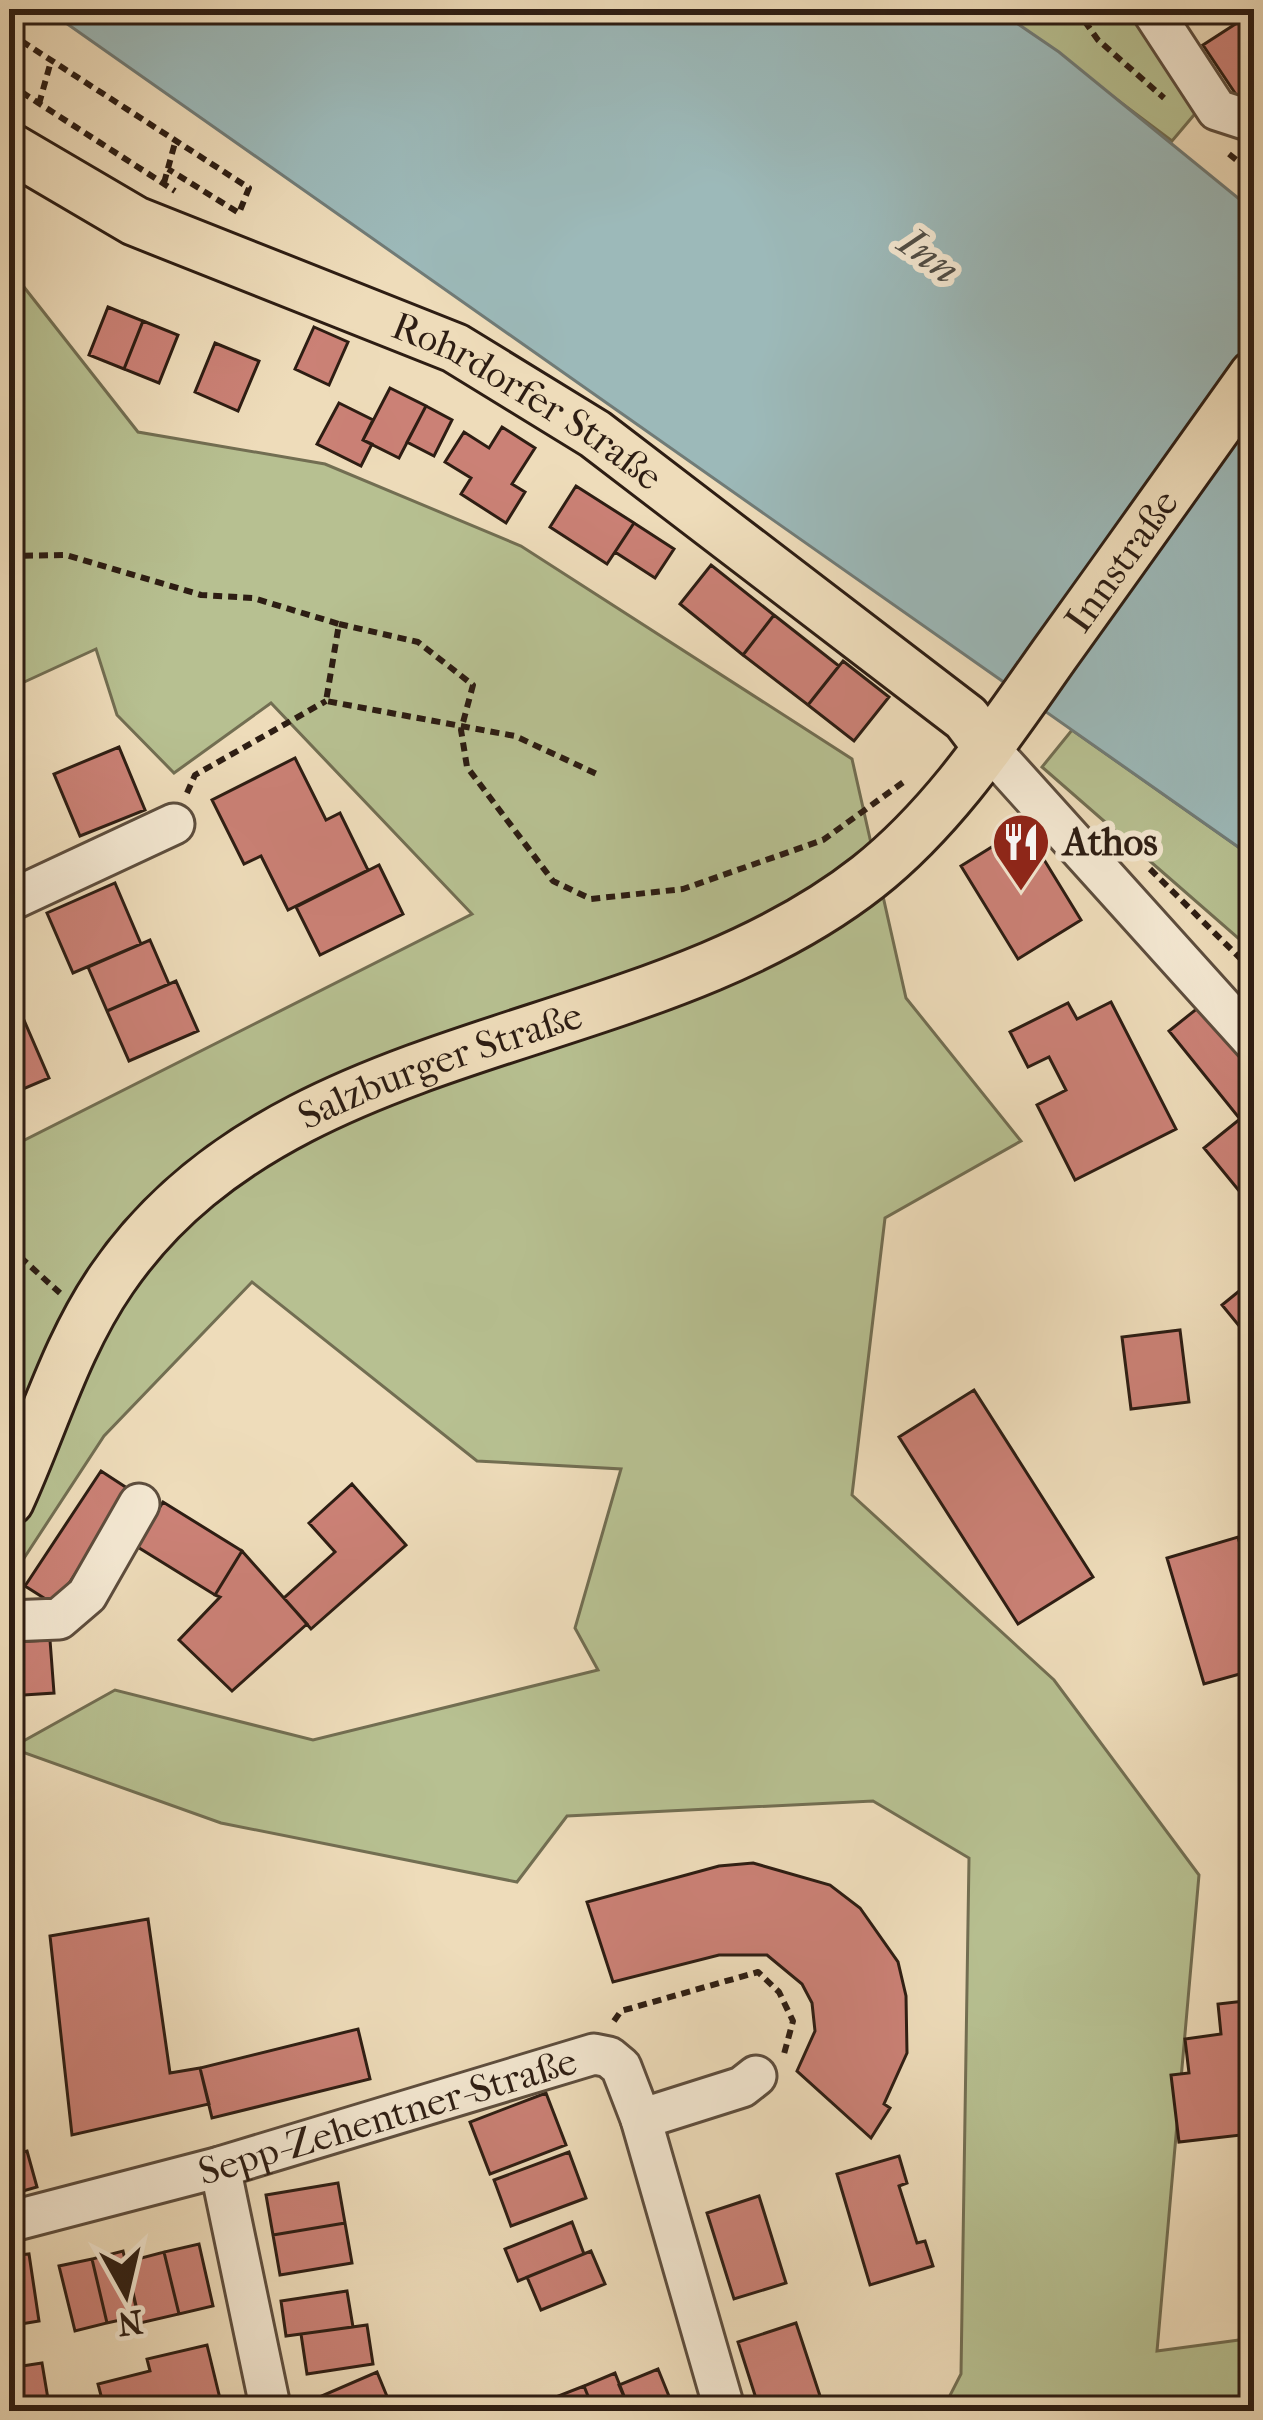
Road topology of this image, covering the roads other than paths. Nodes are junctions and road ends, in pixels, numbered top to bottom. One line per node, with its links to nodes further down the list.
1 (1151, 9): 2 (street)
2 (1254, 122)
3 (9, 147): 5 (main road, Rohrdorfer Straße)
4 (1254, 375): 5 (main road, Innstraße)
5 (988, 747): 8 (street); 10 (main road, Salzburger Straße)
6 (174, 824): 7 (street)
7 (9, 901)
8 (1254, 1042)
9 (140, 1504): 11 (street)
10 (14, 1517)
11 (9, 1622)
12 (756, 2076): 13 (street)
13 (641, 2119): 14 (street, Sepp-Zehentner-Straße); 17 (street, Sepp-Zehentner-Straße)
14 (220, 2167): 15 (street, Sepp-Zehentner-Straße); 16 (street)
15 (9, 2222)
16 (272, 2411)
17 (725, 2411)

